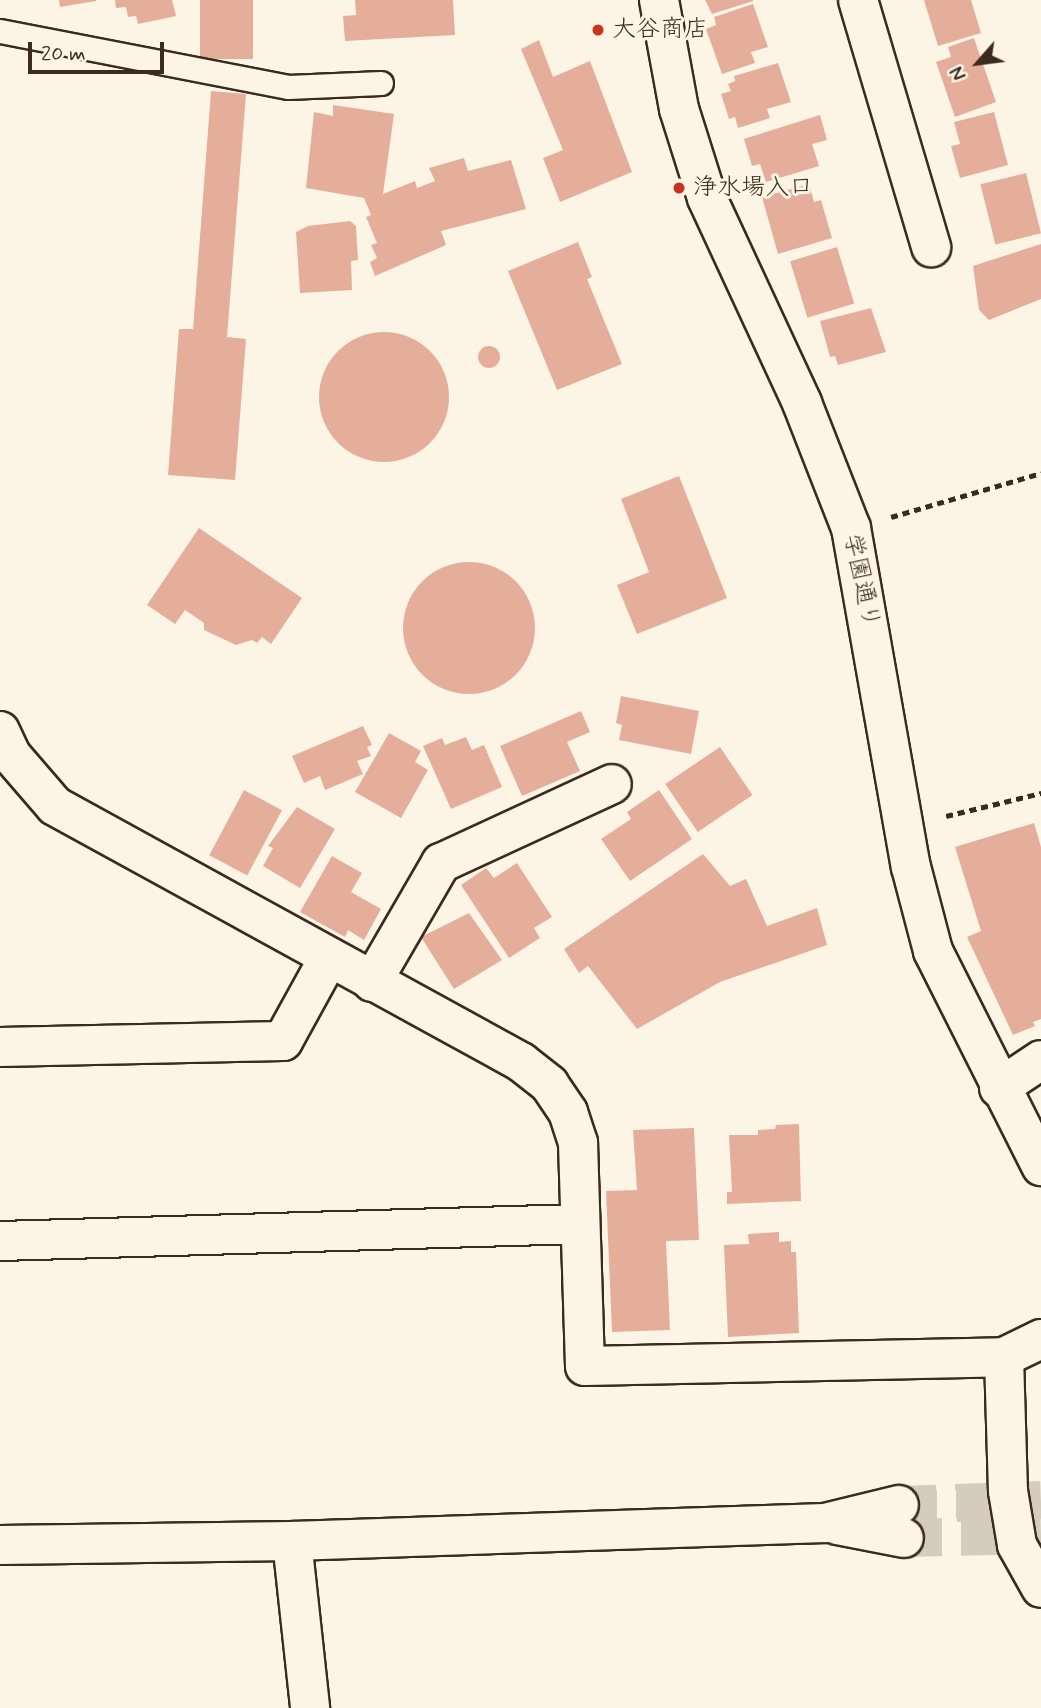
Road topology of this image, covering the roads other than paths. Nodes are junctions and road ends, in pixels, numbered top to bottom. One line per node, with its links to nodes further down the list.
1 (659, 0): 12 (street, 学園通り)
2 (858, 0): 5 (street)
3 (0, 31): 4 (lane)
4 (381, 83)
5 (931, 247)
6 (4, 749): 8 (street)
7 (612, 784): 9 (street)
8 (328, 959): 9 (street); 10 (street)
9 (372, 982): 14 (street)
10 (0, 1047)
11 (1041, 1060): 12 (street)
12 (999, 1088): 13 (street, 学園通り)
13 (1041, 1166)
14 (580, 1223): 15 (street); 17 (street)
15 (0, 1241)
16 (1041, 1339): 17 (street)
17 (1004, 1357): 21 (street)
18 (901, 1521): 19 (street)
19 (292, 1541): 20 (street); 22 (street)
20 (0, 1545)
21 (1041, 1588)
22 (310, 1708)

